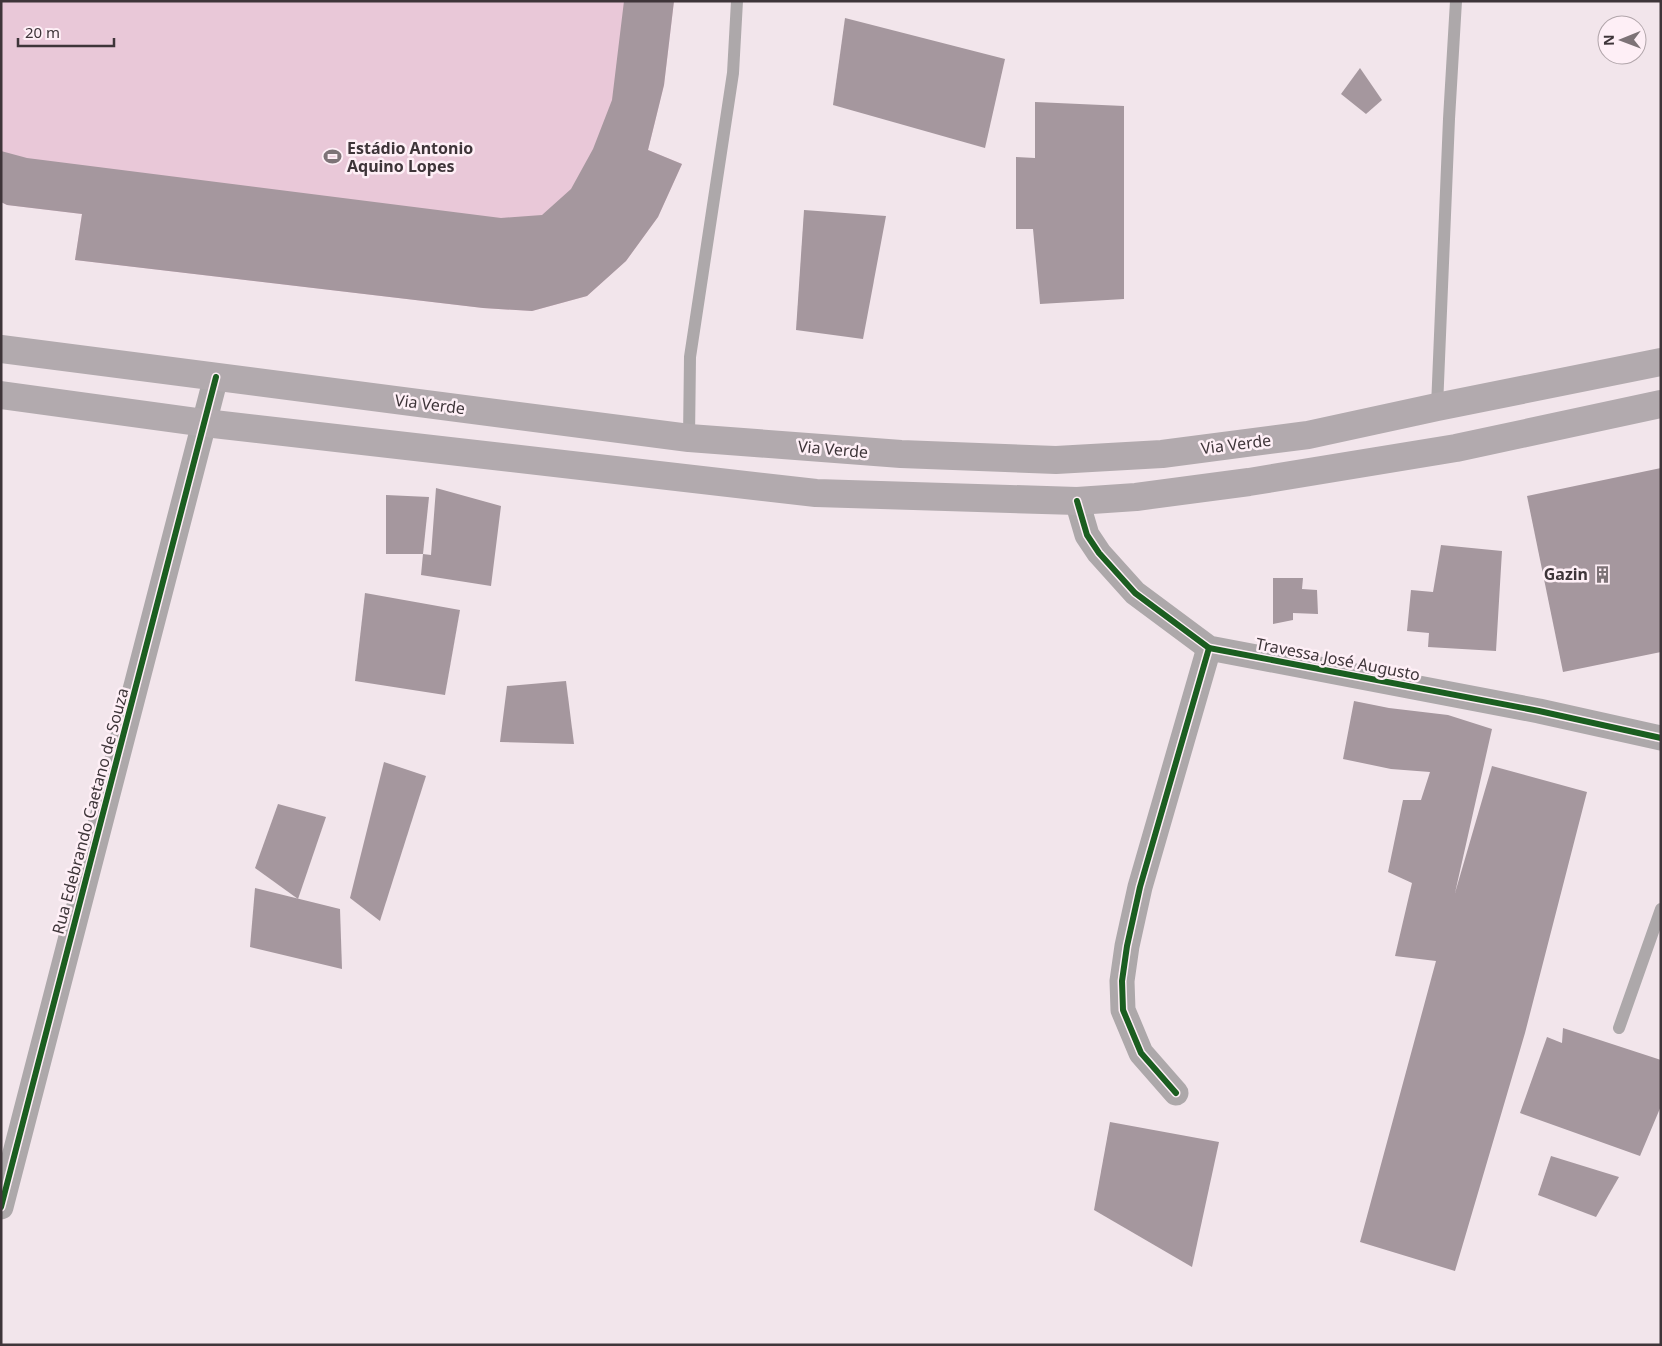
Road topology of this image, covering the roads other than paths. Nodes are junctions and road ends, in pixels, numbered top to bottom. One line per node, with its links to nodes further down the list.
1 (737, 1): 10 (lane)
2 (1456, 1): 8 (lane)
3 (1, 349): 5 (main road, Via Verde)
4 (1661, 362): 8 (main road, Via Verde)
5 (216, 377): 9 (street, Rua Edebrando Caetano de Souza); 10 (main road, Via Verde)
6 (1, 395): 9 (main road)
7 (1661, 404): 11 (main road)
8 (1437, 406): 10 (main road, Via Verde)
9 (205, 423): 11 (main road); 17 (street, Rua Edebrando Caetano de Souza)
10 (689, 438)
11 (1077, 501): 12 (street, Travessa José Augusto)
12 (1209, 648): 13 (street, Travessa José Augusto); 16 (street)
13 (1661, 738)
14 (1661, 909): 15 (lane)
15 (1619, 1028)
16 (1176, 1093)
17 (1, 1207)

